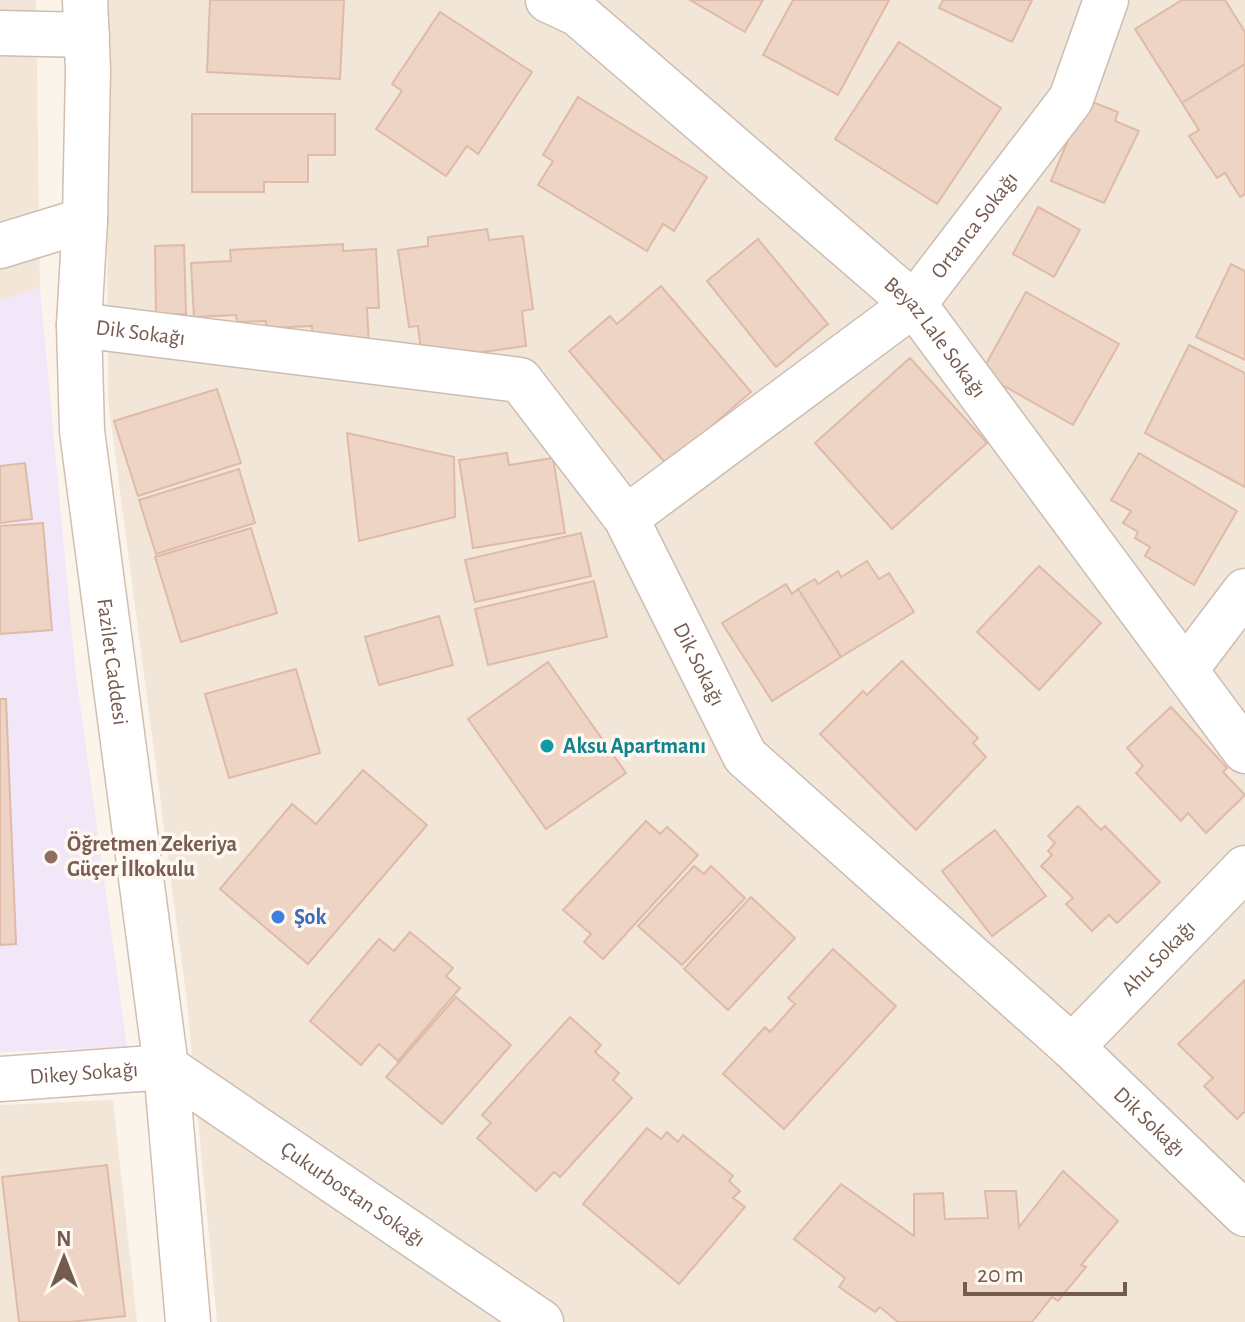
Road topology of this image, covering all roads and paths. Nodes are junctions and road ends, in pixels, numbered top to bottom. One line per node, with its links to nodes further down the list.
1 (548, 0): 7 (street, Beyaz Lale Sokağı)
2 (1106, 0): 7 (street, Ortanca Sokağı)
3 (86, 18): 4 (street); 5 (street, Fazilet Caddesi)
4 (0, 33)
5 (85, 220): 6 (street); 8 (street, Fazilet Caddesi)
6 (0, 246)
7 (914, 304): 9 (street, Ortanca Sokağı); 11 (street, Beyaz Lale Sokağı)
8 (79, 325): 9 (street, Dik Sokağı); 15 (street, Fazilet Caddesi)
9 (626, 518): 14 (street, Dik Sokağı)
10 (1245, 591): 11 (street)
11 (1186, 669): 12 (street, Beyaz Lale Sokağı)
12 (1245, 751)
13 (1245, 868): 14 (street, Ahu Sokağı)
14 (1072, 1047): 17 (street, Dik Sokağı)
15 (166, 1067): 16 (street, Dikey Sokağı); 18 (street, Fazilet Caddesi); 19 (street, Çukurbostan Sokağı)
16 (0, 1079)
17 (1245, 1214)
18 (188, 1322)
19 (541, 1322)

